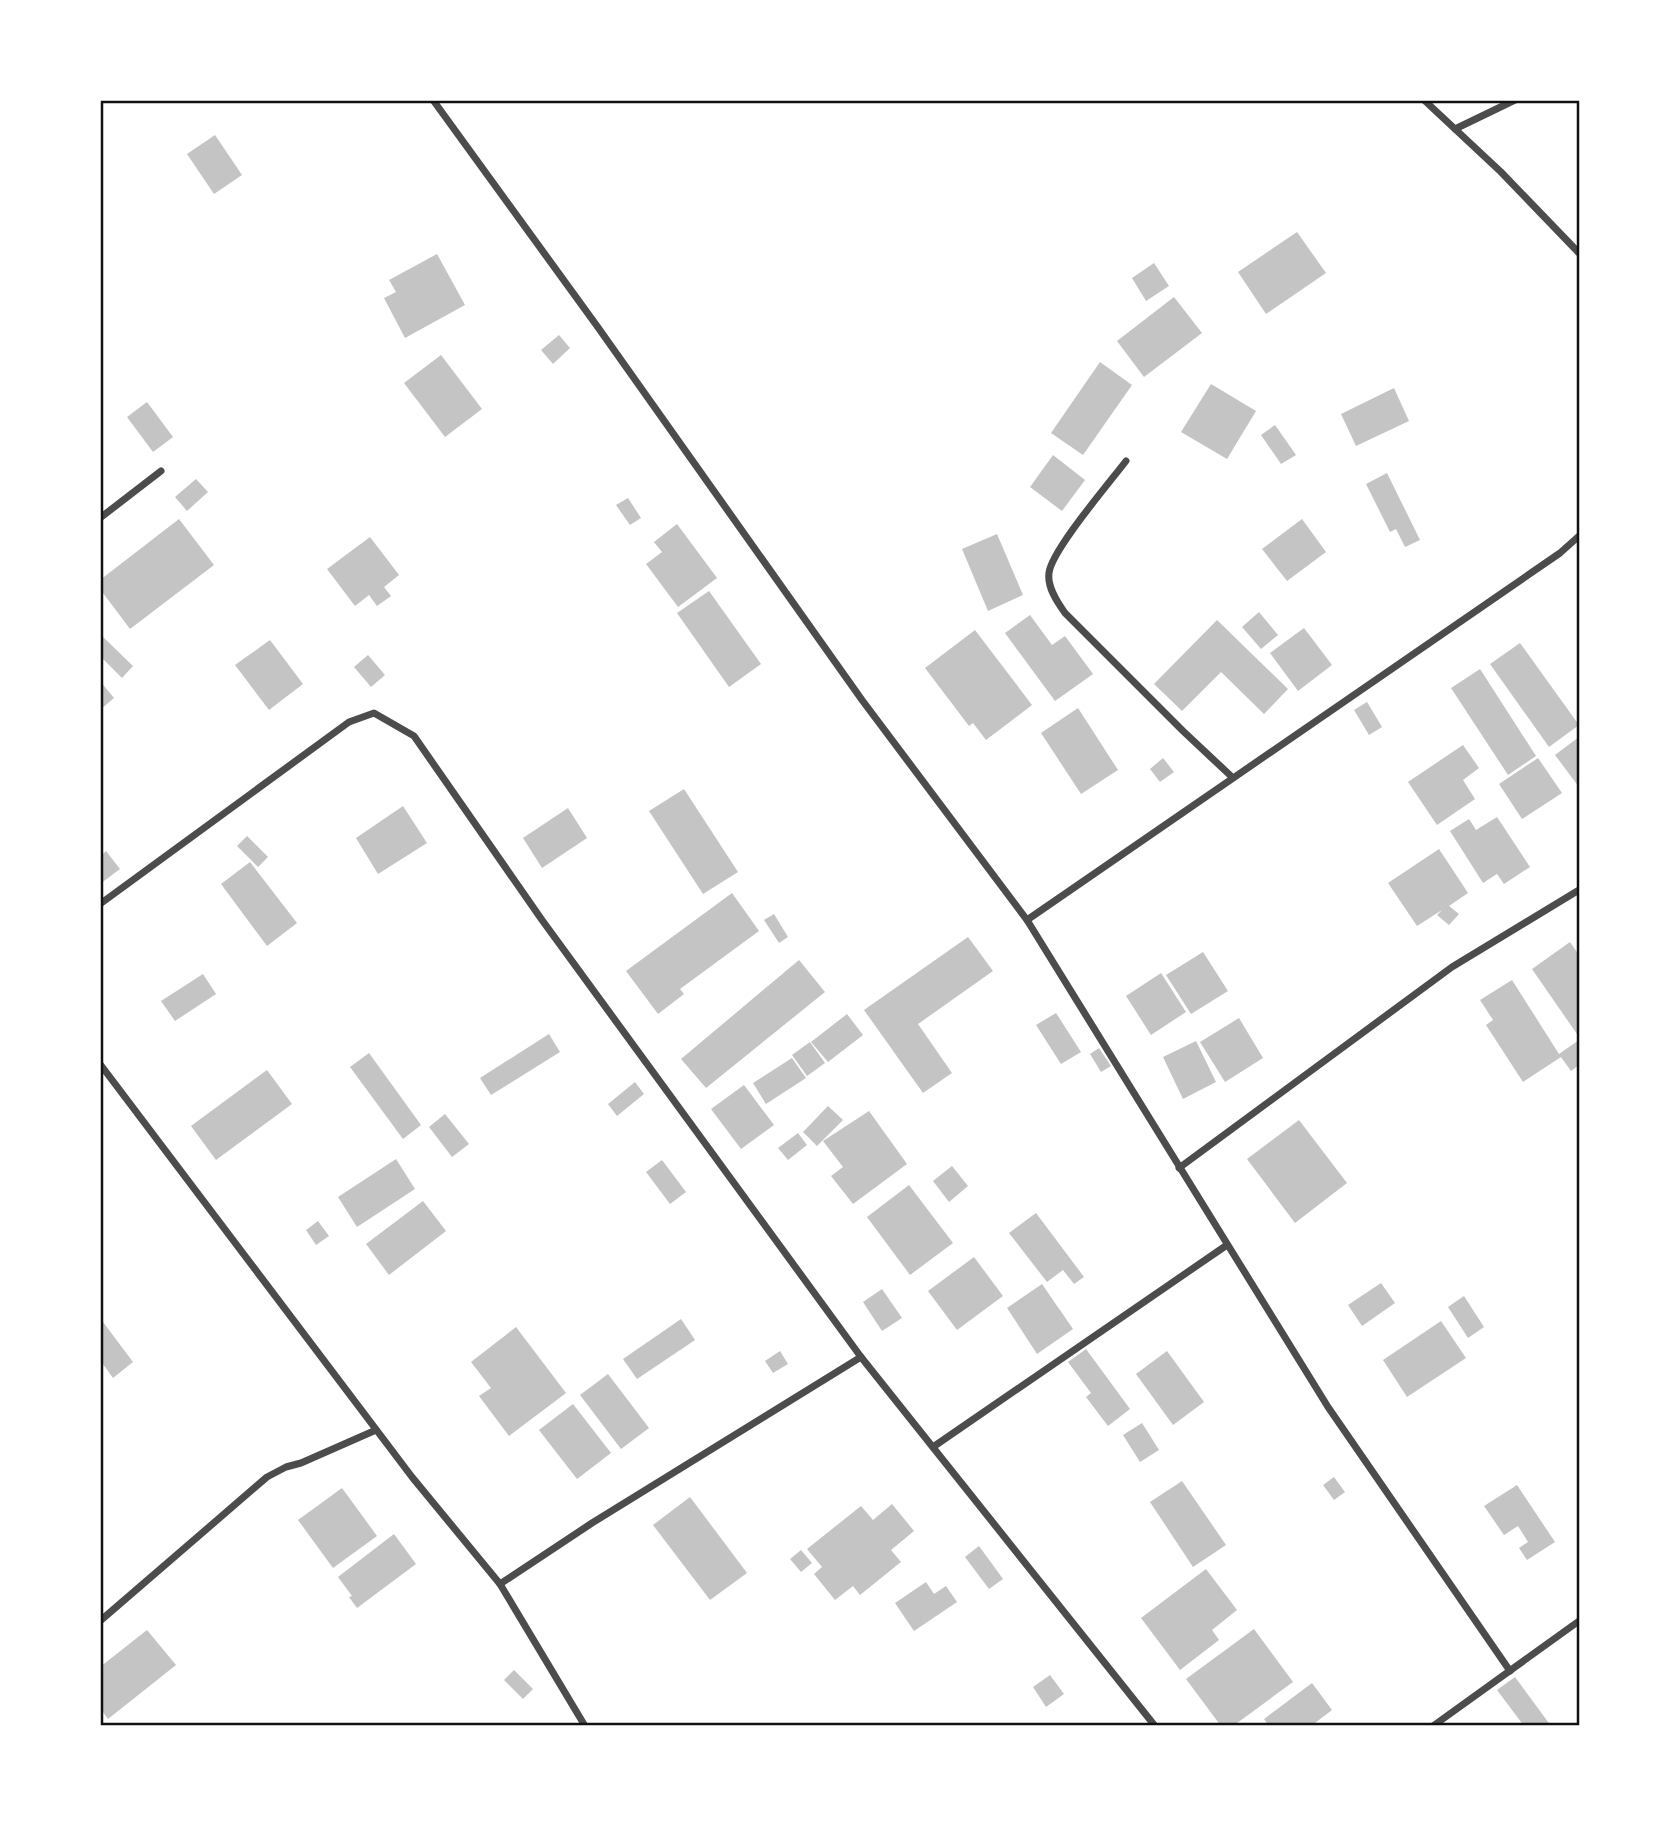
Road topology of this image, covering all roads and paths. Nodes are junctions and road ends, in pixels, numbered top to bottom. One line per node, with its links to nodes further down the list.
1 (433, 100): 13 (street)
2 (1424, 100): 4 (street)
3 (1515, 100): 4 (street)
4 (1455, 129): 5 (street)
5 (1579, 253)
6 (1126, 461): 10 (street)
7 (161, 471): 8 (street)
8 (100, 518)
9 (1579, 536): 10 (street)
10 (1232, 777): 13 (street)
11 (1579, 890): 15 (street)
12 (100, 904): 17 (street)
13 (1027, 920): 15 (street)
14 (100, 1064): 18 (street)
15 (1179, 1168): 16 (street)
16 (1227, 1245): 19 (street); 23 (street)
17 (860, 1357): 19 (street); 20 (street)
18 (376, 1430): 20 (street); 21 (street)
19 (933, 1447): 25 (street)
20 (500, 1584): 24 (street)
21 (100, 1621)
22 (1579, 1621): 23 (street)
23 (1510, 1671): 26 (street)
24 (585, 1726)
25 (1155, 1726)
26 (1433, 1726)

